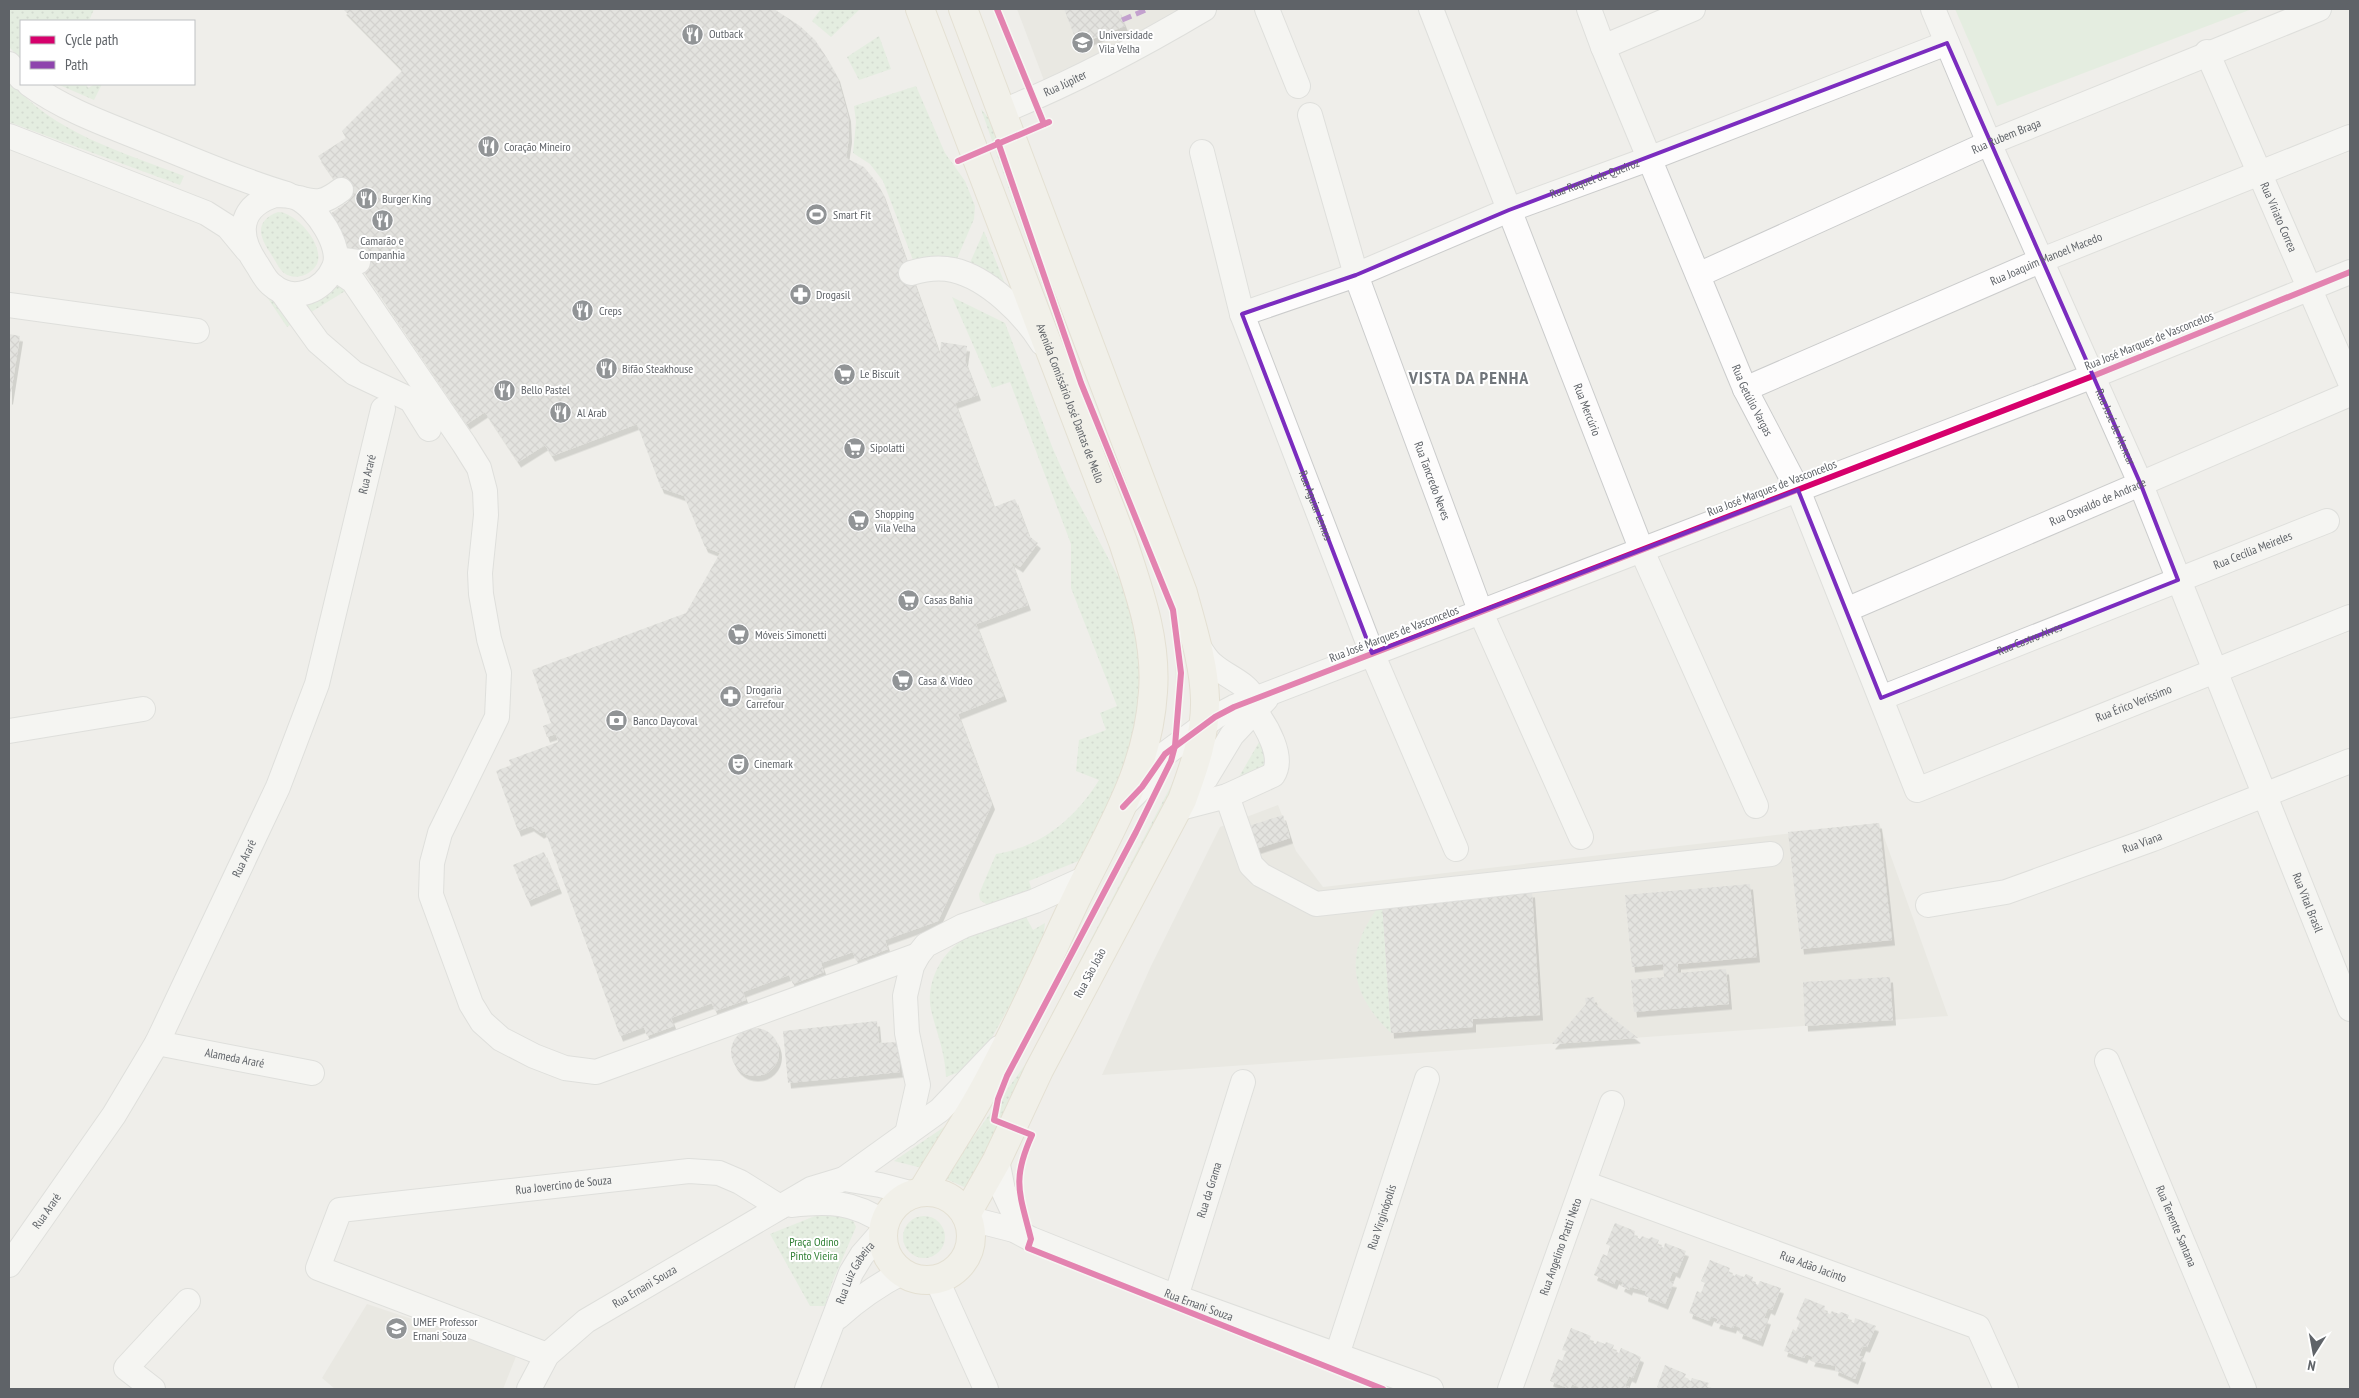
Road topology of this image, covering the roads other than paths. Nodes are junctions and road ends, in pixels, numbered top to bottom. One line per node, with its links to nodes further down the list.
1 (920, 9): 41 (main road, Avenida Comissário José Dantas de Mello)
2 (963, 9): 17 (main road)
3 (1204, 9): 17 (street, Rua Júpiter)
4 (1268, 9): 16 (street)
5 (1431, 9): 27 (street, Rua Mercúrio)
6 (1589, 9): 11 (street, Rua Getúlio Vargas)
7 (1693, 9): 11 (street)
8 (1933, 9): 10 (street, Rua José de Alencar)
9 (2319, 9): 12 (street, Rua Rubem Braga)
10 (1947, 43): 21 (street, Rua José de Alencar); 23 (street, Rua Raquel de Queiroz)
11 (1603, 47): 23 (street, Rua Getúlio Vargas)
12 (2207, 52): 21 (street, Rua Rubem Braga); 24 (street, Rua Viriato Correa)
13 (9, 64): 14 (street)
14 (20, 77)
15 (30, 85): 26 (street)
16 (1298, 86)
17 (1003, 111): 55 (main road)
18 (1310, 115): 33 (street, Rua Tancredo Neves)
19 (9, 136): 28 (street)
20 (2350, 137): 24 (street, Rua Joaquim Manoel Macedo)
21 (1989, 143): 29 (street, Rua José de Alencar); 34 (street, Rua Rubem Braga)
22 (1202, 152): 38 (street, Rua Aguiar Lemos)
23 (1651, 158): 27 (street, Rua Raquel de Queiroz); 34 (street, Rua Getúlio Vargas)
24 (2258, 173): 29 (street, Rua Joaquim Manoel Macedo); 35 (street, Rua Viriato Correa)
25 (341, 190): 26 (street)
26 (293, 196): 28 (street); 30 (street)
27 (1509, 210): 33 (street, Rua Raquel de Queiroz); 50 (street, Rua Mercúrio)
28 (247, 250): 36 (street)
29 (2042, 260): 40 (street, Rua José de Alencar); 43 (street, Rua Joaquim Manoel Macedo)
30 (343, 263): 36 (street); 75 (street)
31 (2350, 272): 35 (street, Rua José Marques de Vasconcelos)
32 (911, 273): 41 (street)
33 (1356, 275): 38 (street, Rua Raquel de Queiroz); 53 (street, Rua Tancredo Neves)
34 (1698, 275): 43 (street, Rua Getúlio Vargas)
35 (2309, 289): 40 (street, Rua José Marques de Vasconcelos); 42 (street, Rua Viriato Correa)
36 (282, 292): 46 (street)
37 (9, 305): 39 (street)
38 (1242, 314): 56 (street, Rua Aguiar Lemos)
39 (197, 331)
40 (2093, 376): 47 (street, Rua José de Alencar); 48 (street, Rua José Marques de Vasconcelos)
41 (1063, 382): 69 (main road, Avenida Comissário José Dantas de Mello)
42 (2350, 382)
43 (1745, 389): 48 (street, Rua Getúlio Vargas)
44 (2350, 394): 47 (street, Rua Oswaldo de Andrade)
45 (383, 409): 78 (street, Rua Araré)
46 (429, 429)
47 (2141, 485): 51 (street, Rua José de Alencar); 52 (street, Rua Oswaldo de Andrade)
48 (1798, 490): 50 (street, Rua José Marques de Vasconcelos); 52 (street, Rua Getúlio Vargas)
49 (2327, 521): 51 (street, Rua Cecília Meireles)
50 (1642, 551): 53 (street, Rua José Marques de Vasconcelos); 68 (street, Rua Mercúrio)
51 (2178, 580): 57 (street, Rua José de Alencar); 58 (street, Rua Castro Alves)
52 (1846, 610): 58 (street, Rua Getúlio Vargas)
53 (1481, 613): 56 (street, Rua José Marques de Vasconcelos); 70 (street, Rua Tancredo Neves)
54 (2350, 617): 57 (street, Rua Érico Veríssimo)
55 (1196, 642): 59 (street); 61 (main road)
56 (1372, 653): 59 (street, Rua José Marques de Vasconcelos); 71 (street, Rua Aguiar Lemos)
57 (2215, 671): 64 (street, Rua Érico Veríssimo); 65 (street, Rua José de Alencar)
58 (1881, 698): 64 (street, Rua Getúlio Vargas)
59 (1261, 701): 61 (street, Rua José Marques de Vasconcelos); 66 (street); 67 (street, Rua José Marques de Vasconcelos)
60 (144, 709): 62 (street)
61 (1203, 727): 67 (main road, Rua São João); 69 (street, Rua José Marques de Vasconcelos)
62 (9, 731)
63 (2350, 761): 65 (street, Rua Viana)
64 (1917, 790)
65 (2266, 794): 74 (street, Rua Viana); 76 (street, Rua Vital Brasil)
66 (1227, 796): 67 (street); 72 (street)
67 (1180, 805): 85 (main road, Rua São João)
68 (1756, 806)
69 (1123, 807): 73 (main road)
70 (1581, 837)
71 (1456, 849)
72 (1771, 854)
73 (1086, 878): 75 (street); 77 (main road)
74 (1928, 905)
75 (918, 955): 84 (street)
76 (2350, 1009)
77 (1011, 1034): 84 (street); 88 (main road)
78 (158, 1042): 80 (street, Alameda Araré); 93 (street, Rua Araré)
79 (2107, 1061): 108 (street, Rua Tenente Santana)
80 (312, 1073)
81 (1427, 1080): 100 (street, Rua Virginópolis)
82 (1243, 1082): 96 (street, Rua da Grama)
83 (1612, 1103): 87 (street, Rua Angelino Pratti Neto)
84 (907, 1134): 86 (street)
85 (996, 1160): 90 (main road, Rua São João); 92 (street)
86 (844, 1179): 88 (street, Rua Ernani Souza); 89 (street, Rua Ernani Souza)
87 (1584, 1183): 106 (street, Rua Angelino Pratti Neto); 107 (street, Rua Adão Jacinto)
88 (918, 1193): 90 (main road); 91 (main road)
89 (780, 1207): 91 (street, Rua Ernani Souza); 99 (street, Rua Ernani Souza); 99 (street, Rua Jovercino de Souza)
90 (966, 1217): 92 (street, Rua Ernani Souza); 95 (main road)
91 (884, 1227): 94 (main road); 98 (street, Rua Luiz Gabeira)
92 (1014, 1230): 96 (street, Rua Ernani Souza)
93 (9, 1265)
94 (903, 1272): 95 (main road); 98 (street, Rua Luiz Gabeira)
95 (936, 1278): 104 (street)
96 (1176, 1297): 100 (street, Rua Ernani Souza)
97 (188, 1301): 101 (street)
98 (835, 1320): 103 (street, Rua Luiz Gabeira)
99 (547, 1355): 102 (street, Rua Ernani Souza)
100 (1337, 1355): 105 (street, Rua Ernani Souza)
101 (153, 1389)
102 (529, 1389)
103 (807, 1389)
104 (986, 1389)
105 (1431, 1389)
106 (1510, 1389)
107 (2006, 1389)
108 (2244, 1389)

